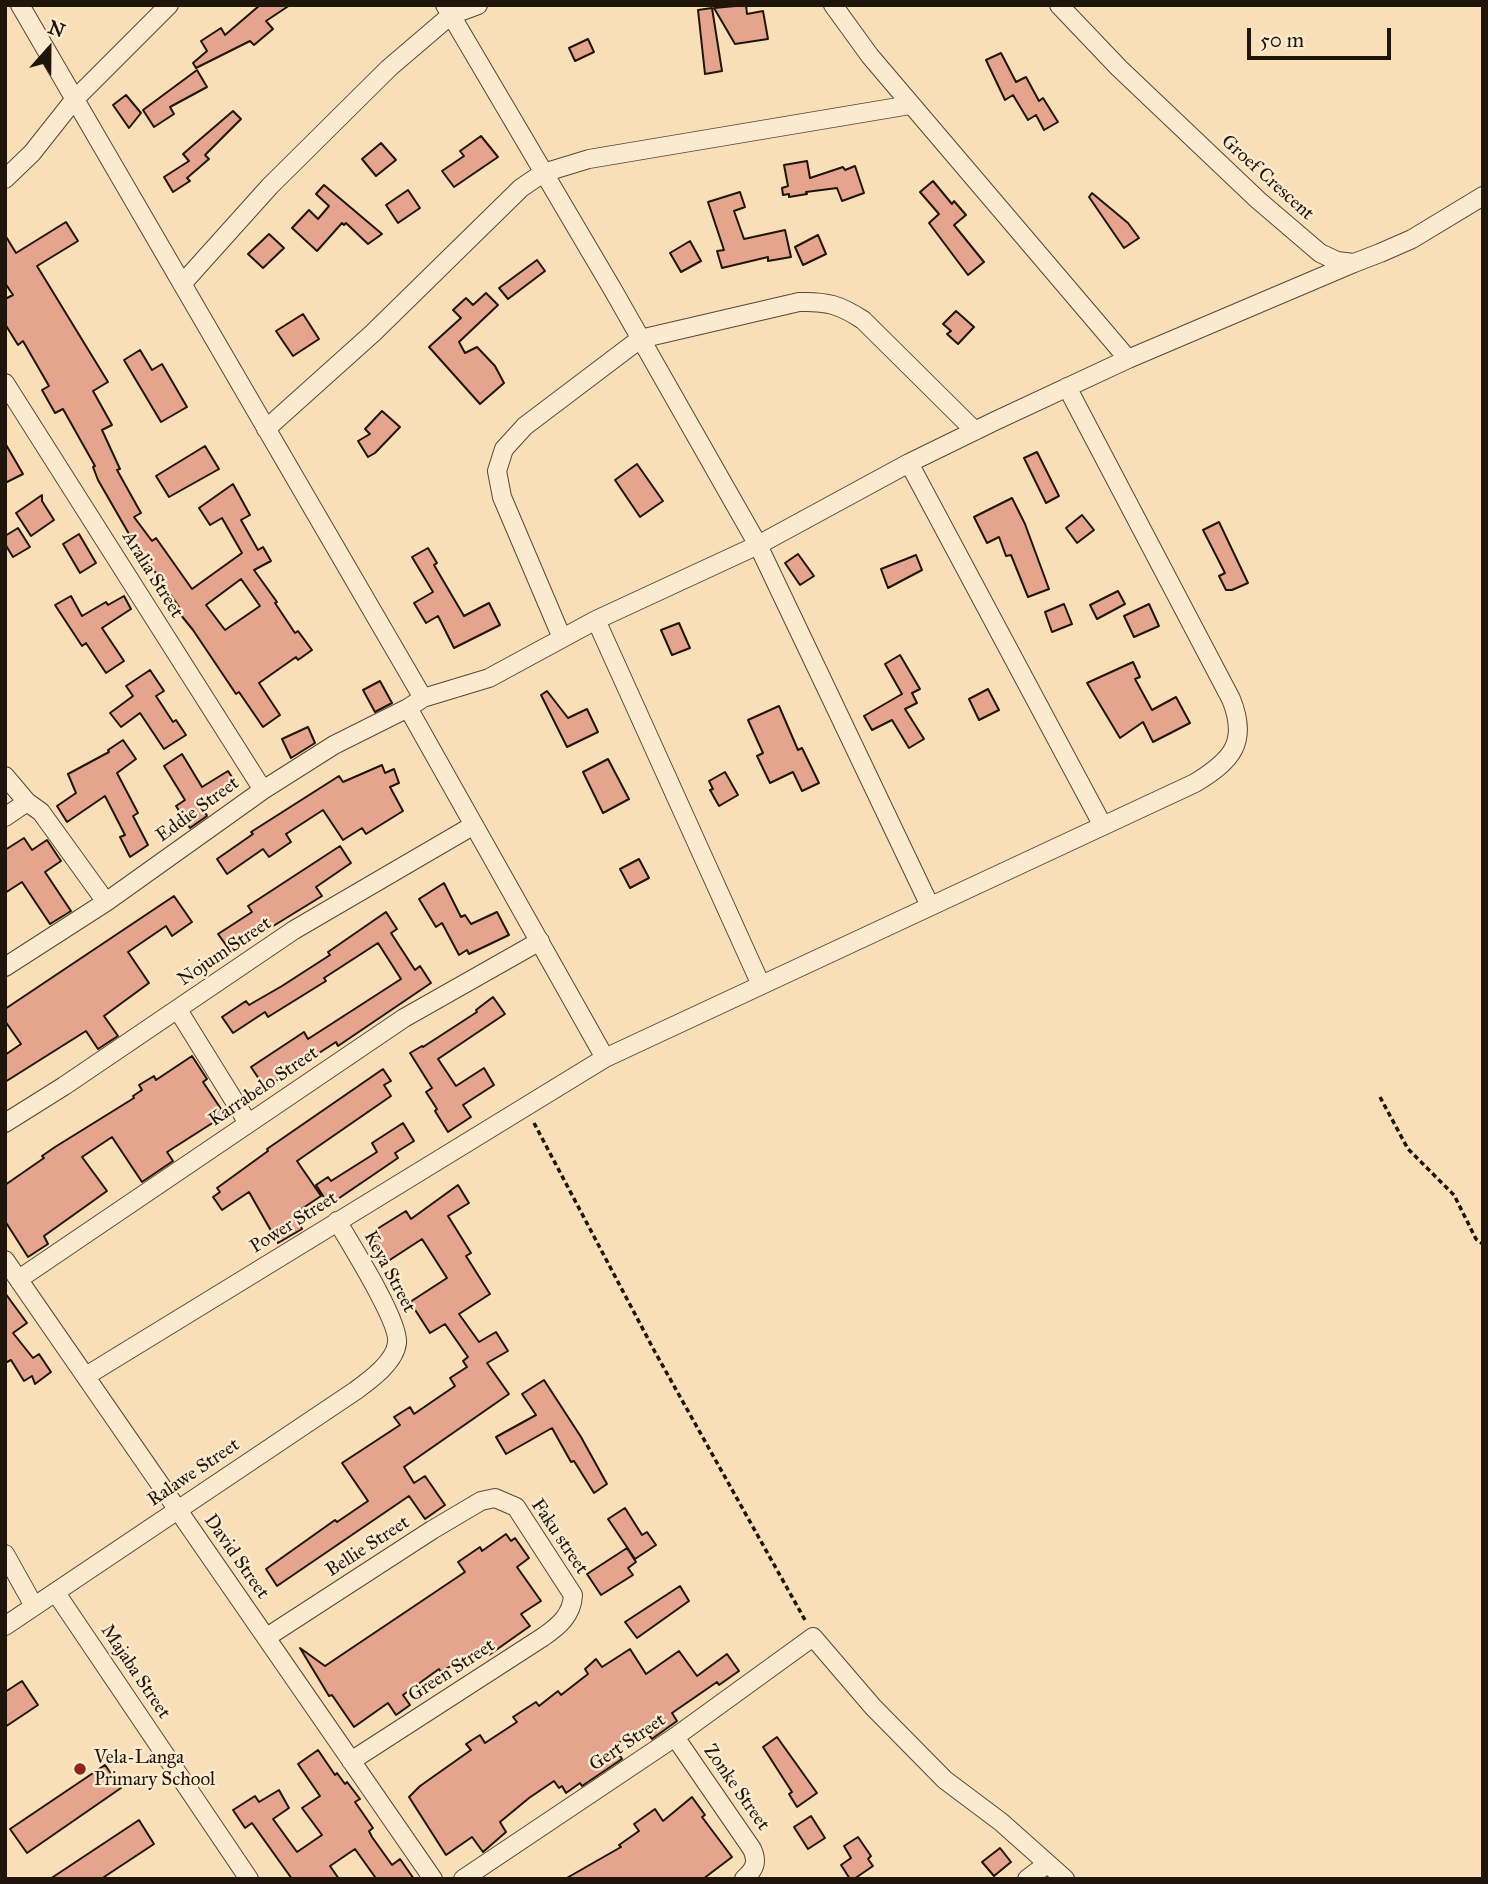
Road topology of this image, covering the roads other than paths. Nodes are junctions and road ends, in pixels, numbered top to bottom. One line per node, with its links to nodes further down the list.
1 (20, 5): 7 (street)
2 (169, 5): 7 (street)
3 (478, 5): 6 (street)
4 (833, 5): 8 (street)
5 (1059, 5): 12 (street, Groef Crescent)
6 (448, 10): 9 (street); 13 (street)
7 (74, 100): 10 (street); 13 (street)
8 (911, 105): 9 (street); 15 (street)
9 (543, 173): 14 (street); 18 (street)
10 (5, 178)
11 (1483, 196): 12 (street)
12 (1354, 263): 15 (street, Eddie Street)
13 (182, 284): 18 (street)
14 (640, 339): 19 (street); 21 (street); 23 (street)
15 (1128, 359): 17 (street, Eddie Street)
16 (5, 383): 26 (street, Aralia Street)
17 (1067, 387): 19 (street, Eddie Street); 30 (street, Power Street)
18 (267, 429): 24 (street)
19 (975, 431): 20 (street, Eddie Street)
20 (909, 463): 21 (street, Eddie Street); 30 (street)
21 (758, 545): 22 (street, Eddie Street); 32 (street)
22 (596, 620): 23 (street, Eddie Street); 35 (street)
23 (562, 638): 24 (street, Eddie Street)
24 (415, 703): 26 (street, Eddie Street); 29 (street)
25 (5, 776): 27 (street)
26 (263, 790): 31 (street, Eddie Street)
27 (27, 802): 28 (street); 31 (street)
28 (5, 817)
29 (474, 825): 33 (street); 36 (street, Nojum Street)
30 (1103, 826): 32 (street, Power Street)
31 (106, 902): 34 (street, Eddie Street)
32 (930, 906): 35 (street, Power Street)
33 (540, 941): 37 (street); 39 (street, Karrabelo Street)
34 (5, 967)
35 (761, 985): 37 (street, Power Street)
36 (178, 1010): 38 (street, Nojum Street); 39 (street)
37 (605, 1058): 40 (street, Power Street)
38 (5, 1123)
39 (248, 1124): 42 (street, Karrabelo Street)
40 (337, 1221): 43 (street, Keya Street); 44 (street, Power Street)
41 (5, 1260): 42 (street, David Street)
42 (19, 1279): 44 (street, David Street)
43 (397, 1345): 46 (street, Ralawe Street)
44 (86, 1376): 46 (street, David Street)
45 (495, 1498): 50 (street, Faku street); 52 (street, Bellie Street)
46 (177, 1510): 48 (street, Ralawe Street); 52 (street, David Street)
47 (5, 1554): 49 (street)
48 (56, 1593): 49 (street, Ralawe Street); 57 (street, Majaba Street)
49 (34, 1606): 51 (street, Ralawe Street)
50 (570, 1611): 54 (street, Green Street)
51 (5, 1626)
52 (267, 1637): 54 (street, David Street)
53 (675, 1737): 55 (street, Gert Street); 56 (street, Zonke Street); 59 (street, Gert Street)
54 (351, 1761): 58 (street, David Street)
55 (1047, 1864): 60 (street); 61 (street)
56 (750, 1873)
57 (249, 1879)
58 (433, 1879)
59 (463, 1879)
60 (1027, 1879)
61 (1065, 1879)

